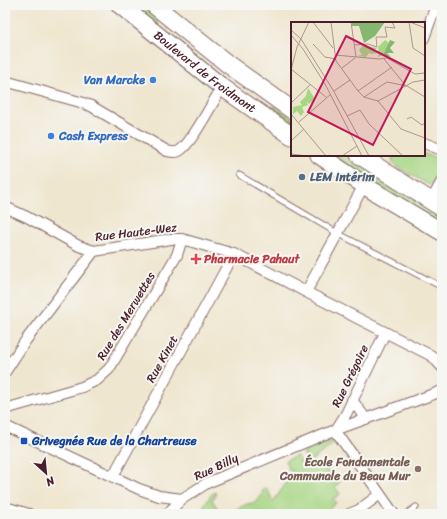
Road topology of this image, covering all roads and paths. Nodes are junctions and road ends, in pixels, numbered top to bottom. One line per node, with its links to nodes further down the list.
1 (120, 5): 6 (main road, Boulevard de Froidmont)
2 (436, 5): 4 (street)
3 (159, 7): 7 (main road, Boulevard de Froidmont)
4 (425, 35)
5 (5, 81): 6 (street)
6 (222, 87): 8 (main road, Boulevard de Froidmont)
7 (291, 109)
8 (291, 135)
9 (425, 143): 10 (street)
10 (442, 150)
11 (321, 156): 15 (main road)
12 (369, 158): 16 (main road)
13 (239, 175): 19 (lane)
14 (442, 181): 16 (street)
15 (364, 185): 18 (main road); 19 (street)
16 (437, 205)
17 (5, 207): 21 (street, Rue Haute-Wez)
18 (442, 232)
19 (337, 233): 23 (lane); 24 (street)
20 (182, 239): 21 (street, Rue Haute-Wez); 22 (street, Rue Haute-Wez); 30 (street, Rue des Merwettes)
21 (94, 252): 27 (street)
22 (234, 254): 24 (street, Rue Haute-Wez); 34 (street, Rue Kinet)
23 (442, 287)
24 (306, 292): 25 (street, Rue Haute-Wez)
25 (385, 333): 26 (street, Rue Haute-Wez); 29 (street, Rue Grégoire)
26 (442, 366)
27 (5, 372)
28 (442, 391): 31 (street, Rue Billy)
29 (352, 400): 31 (street); 33 (street, Rue Grégoire)
30 (5, 408)
31 (366, 419): 33 (street, Rue Billy)
32 (5, 426): 34 (street)
33 (336, 430): 35 (street); 36 (street, Rue Billy)
34 (113, 476): 36 (street)
35 (380, 494): 41 (street); 42 (street)
36 (182, 499): 40 (street, Rue Billy)
37 (5, 507): 39 (street)
38 (416, 507): 43 (lane)
39 (29, 514)
40 (167, 514)
41 (349, 514)
42 (394, 514)
43 (406, 514)

